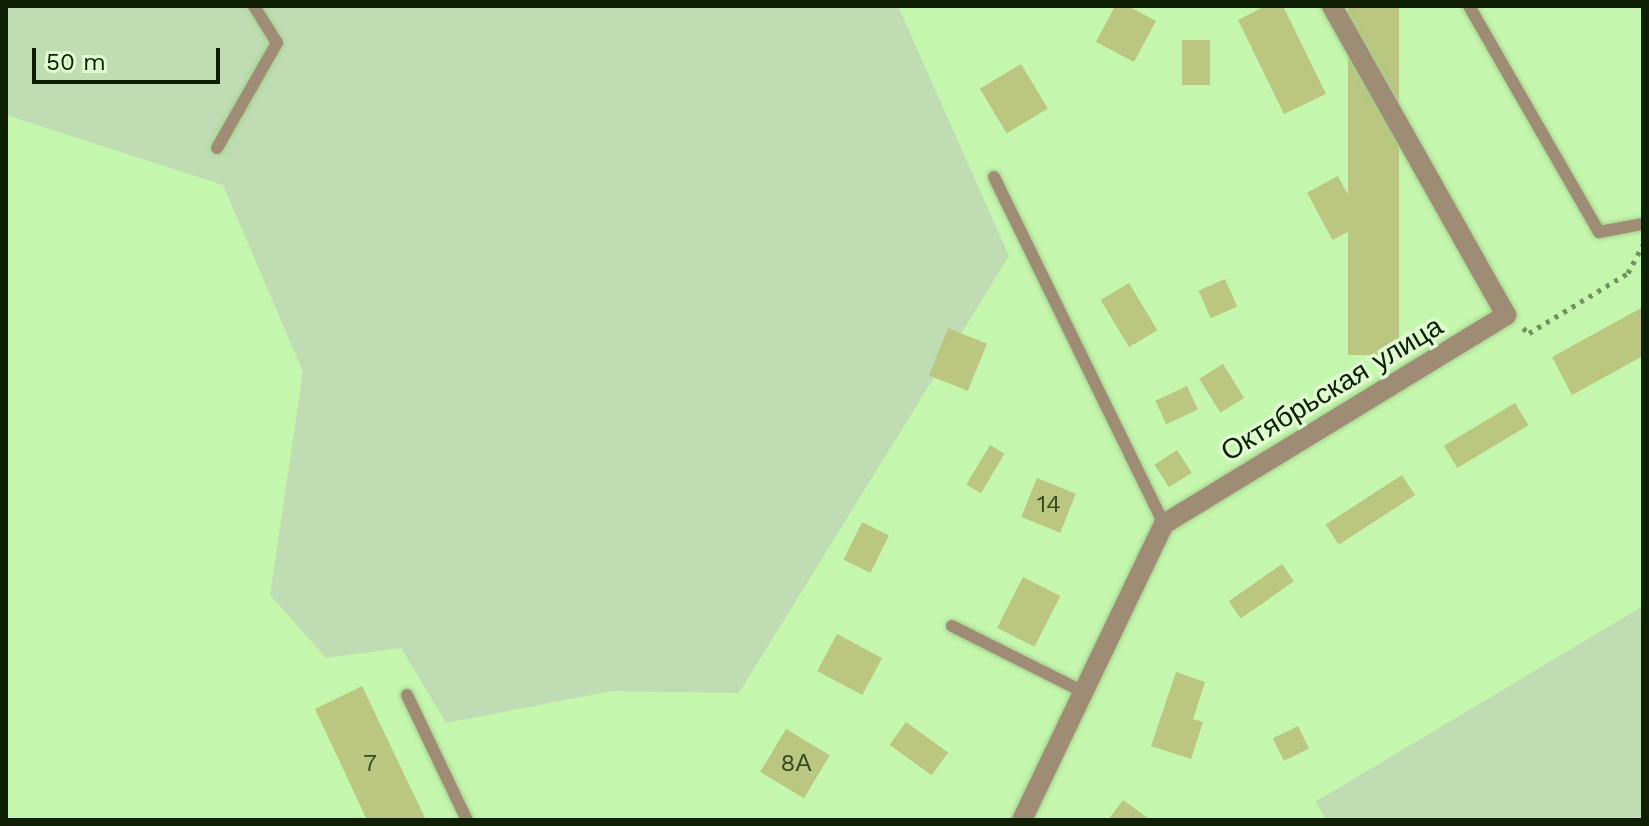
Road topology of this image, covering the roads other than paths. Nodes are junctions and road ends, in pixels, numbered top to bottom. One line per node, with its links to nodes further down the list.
1 (254, 6): 4 (lane)
2 (1332, 6): 7 (street, Октябрьская улица)
3 (1469, 6): 6 (lane)
4 (217, 148)
5 (994, 177): 7 (lane)
6 (1643, 224)
7 (1164, 524): 9 (street)
8 (952, 626): 9 (lane)
9 (1084, 692): 12 (street)
10 (407, 695): 11 (lane)
11 (467, 820)
12 (1022, 820)

